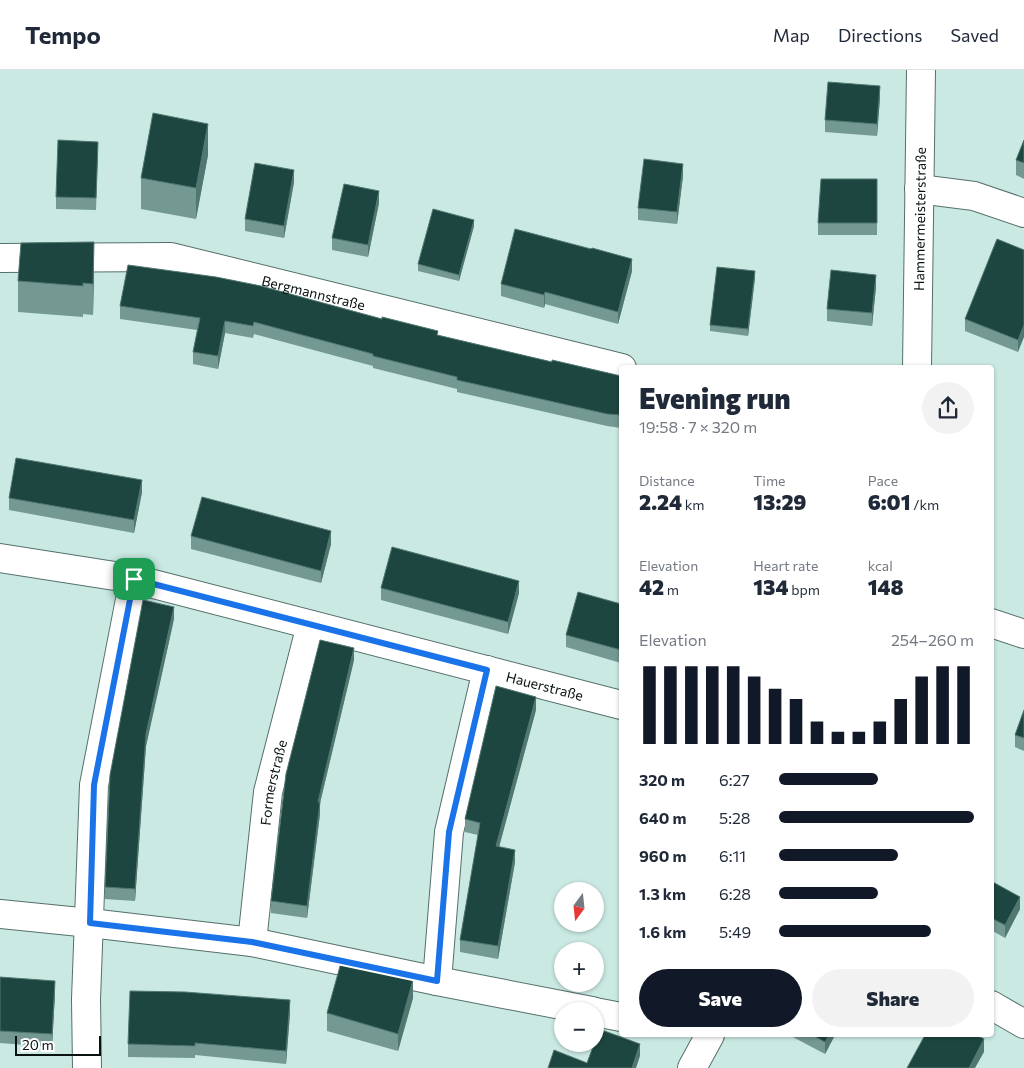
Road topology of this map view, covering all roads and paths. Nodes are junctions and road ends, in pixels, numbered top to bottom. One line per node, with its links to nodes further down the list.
1 (921, 70): 2 (street, Hammermeisterstraße)
2 (919, 189): 3 (street); 5 (street, Hammermeisterstraße)
3 (1024, 213)
4 (0, 258): 6 (street, Bergmannstraße)
5 (917, 365)
6 (619, 367)
7 (0, 558): 8 (street, Hauerstraße)
8 (134, 579): 10 (street, Hauerstraße); 15 (street)
9 (994, 624): 11 (street)
10 (310, 625): 12 (street, Hauerstraße); 16 (street, Formerstraße)
11 (1024, 634)
12 (487, 670): 13 (street, Hauerstraße); 17 (street)
13 (619, 704)
14 (0, 914): 15 (street)
15 (90, 923): 16 (street); 24 (street)
16 (252, 942): 17 (street)
17 (437, 981): 18 (street)
18 (554, 1004)
19 (994, 1007): 22 (street)
20 (604, 1014): 21 (street)
21 (619, 1017)
22 (1024, 1024)
23 (709, 1037): 25 (street)
24 (87, 1068)
25 (692, 1068)

